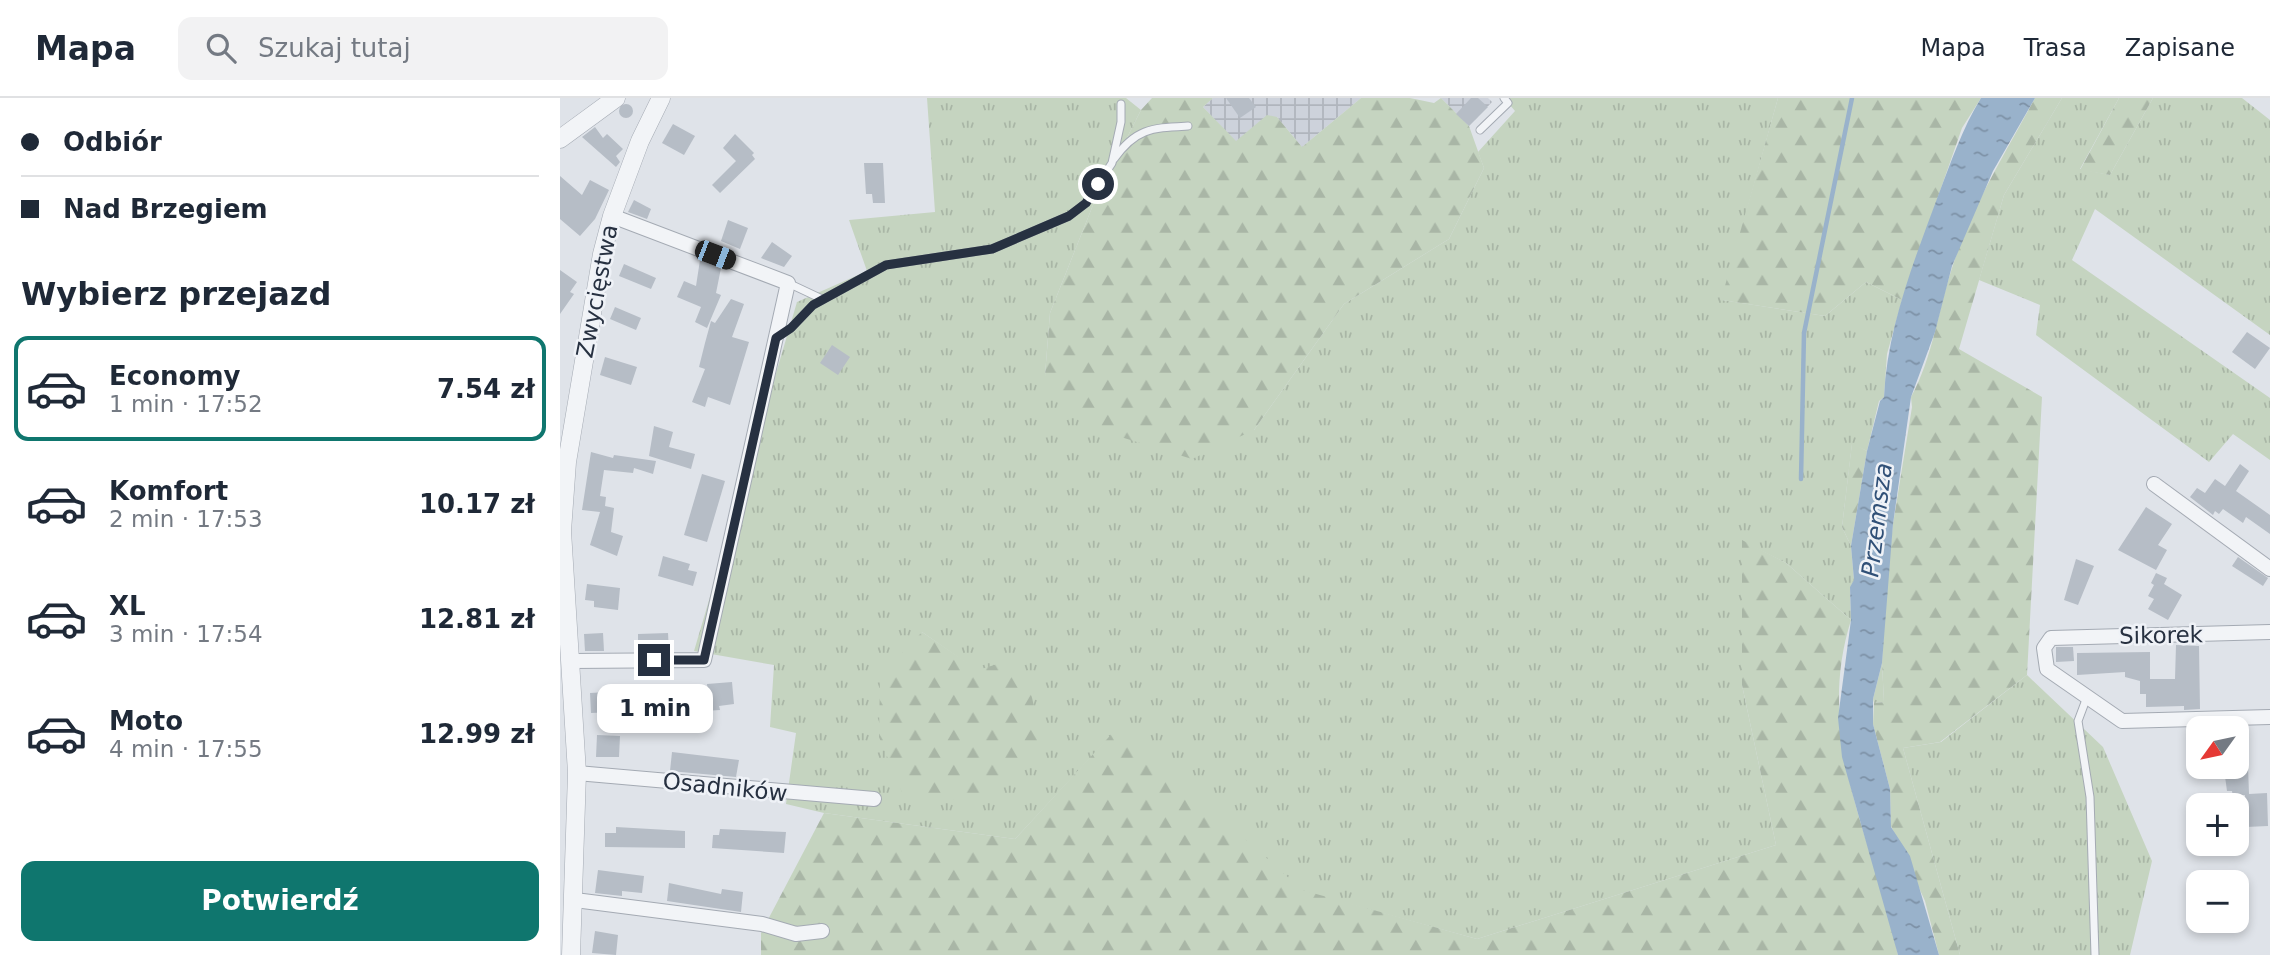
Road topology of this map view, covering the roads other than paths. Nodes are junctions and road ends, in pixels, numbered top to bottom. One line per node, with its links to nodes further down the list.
1 (616, 98): 7 (street)
2 (661, 98): 9 (street, Zwycięstwa)
3 (1504, 98): 6 (lane)
4 (1121, 104): 8 (lane)
5 (1188, 126): 8 (lane)
6 (1480, 130)
7 (560, 139)
8 (1112, 163): 11 (lane)
9 (612, 216): 10 (street); 14 (street, Zwycięstwa)
10 (788, 283): 11 (lane); 12 (street)
11 (822, 299): 12 (lane)
12 (776, 338): 17 (street)
13 (2154, 484): 15 (street)
14 (561, 536): 17 (street, Zwycięstwa)
15 (2270, 569)
16 (2270, 632): 18 (street, Sikorek)
17 (570, 661): 19 (street, Zwycięstwa)
18 (2087, 697): 20 (street); 26 (lane)
19 (567, 712): 21 (street, Zwycięstwa)
20 (2270, 717)
21 (577, 773): 22 (street, Osadników); 23 (street, Zwycięstwa)
22 (874, 799)
23 (575, 901): 24 (street); 25 (street, Zwycięstwa)
24 (822, 931)
25 (571, 955)
26 (2095, 955)

